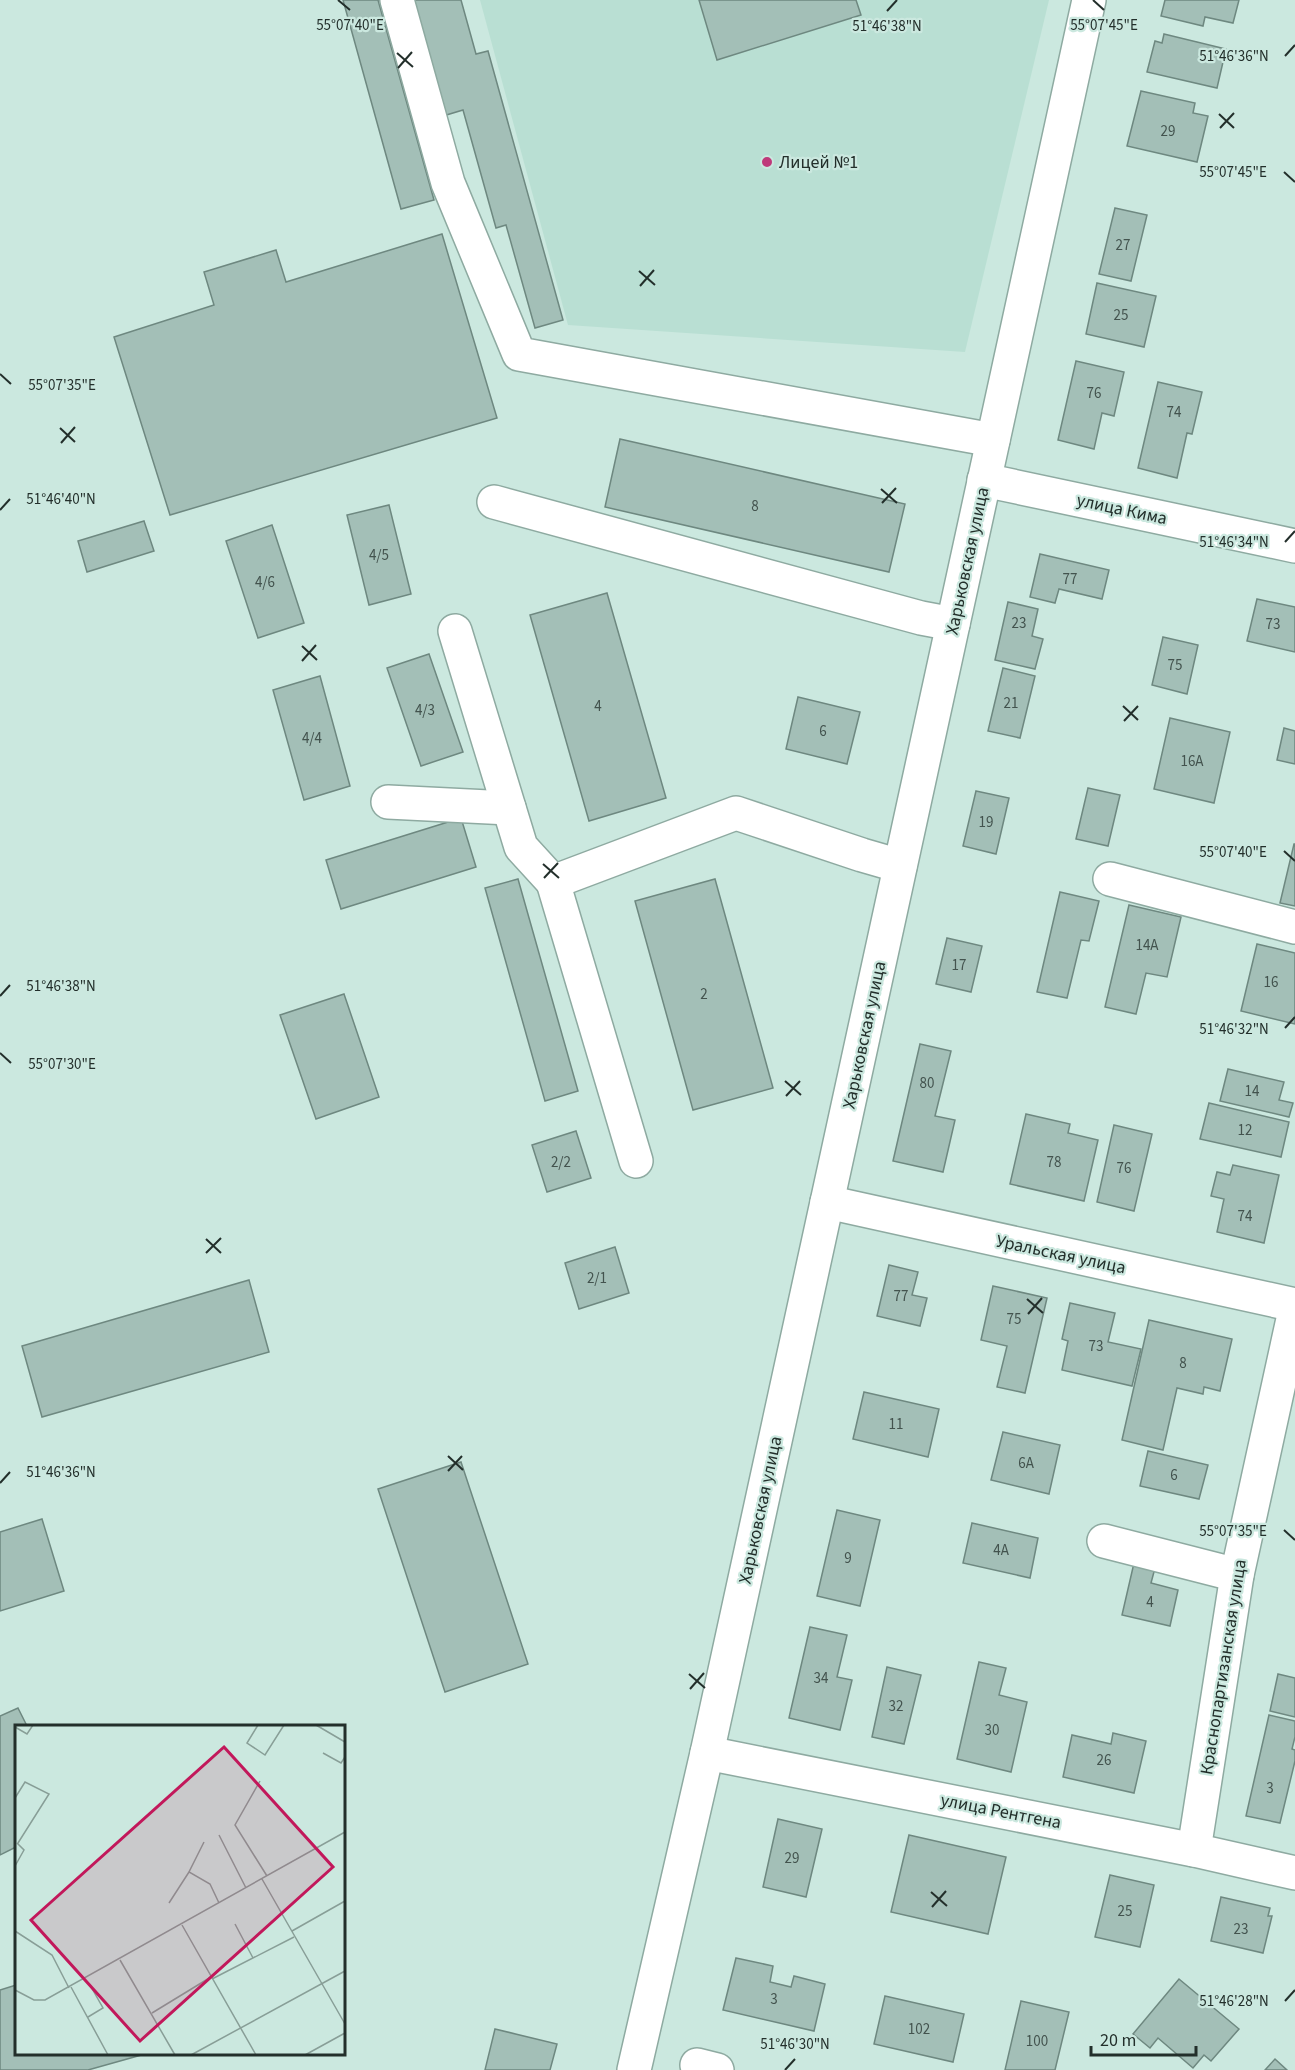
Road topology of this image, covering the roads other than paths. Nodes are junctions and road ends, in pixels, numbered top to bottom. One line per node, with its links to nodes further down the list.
1 (397, 0): 3 (street)
2 (1089, 0): 3 (street, Харьковская улица)
3 (993, 440): 4 (street, Харьковская улица)
4 (984, 480): 6 (street, улица Кима); 7 (street, Харьковская улица)
5 (494, 502): 7 (street)
6 (1295, 546)
7 (953, 624): 11 (street, Харьковская улица)
8 (455, 631): 10 (street)
9 (388, 802): 10 (street)
10 (509, 808): 13 (street)
11 (900, 866): 13 (street); 16 (street, Харьковская улица)
12 (1110, 879): 14 (street)
13 (553, 882): 15 (street)
14 (1295, 927)
15 (636, 1161)
16 (827, 1202): 17 (street, Уральская улица); 20 (street, Харьковская улица)
17 (1295, 1308): 19 (street, Краснопартизанская улица)
18 (1104, 1541): 19 (street)
19 (1237, 1575): 21 (street, Краснопартизанская улица)
20 (707, 1753): 21 (street, улица Рентгена); 23 (street, Харьковская улица)
21 (1194, 1850): 22 (street, улица Рентгена)
22 (1295, 1873)
23 (634, 2070)

